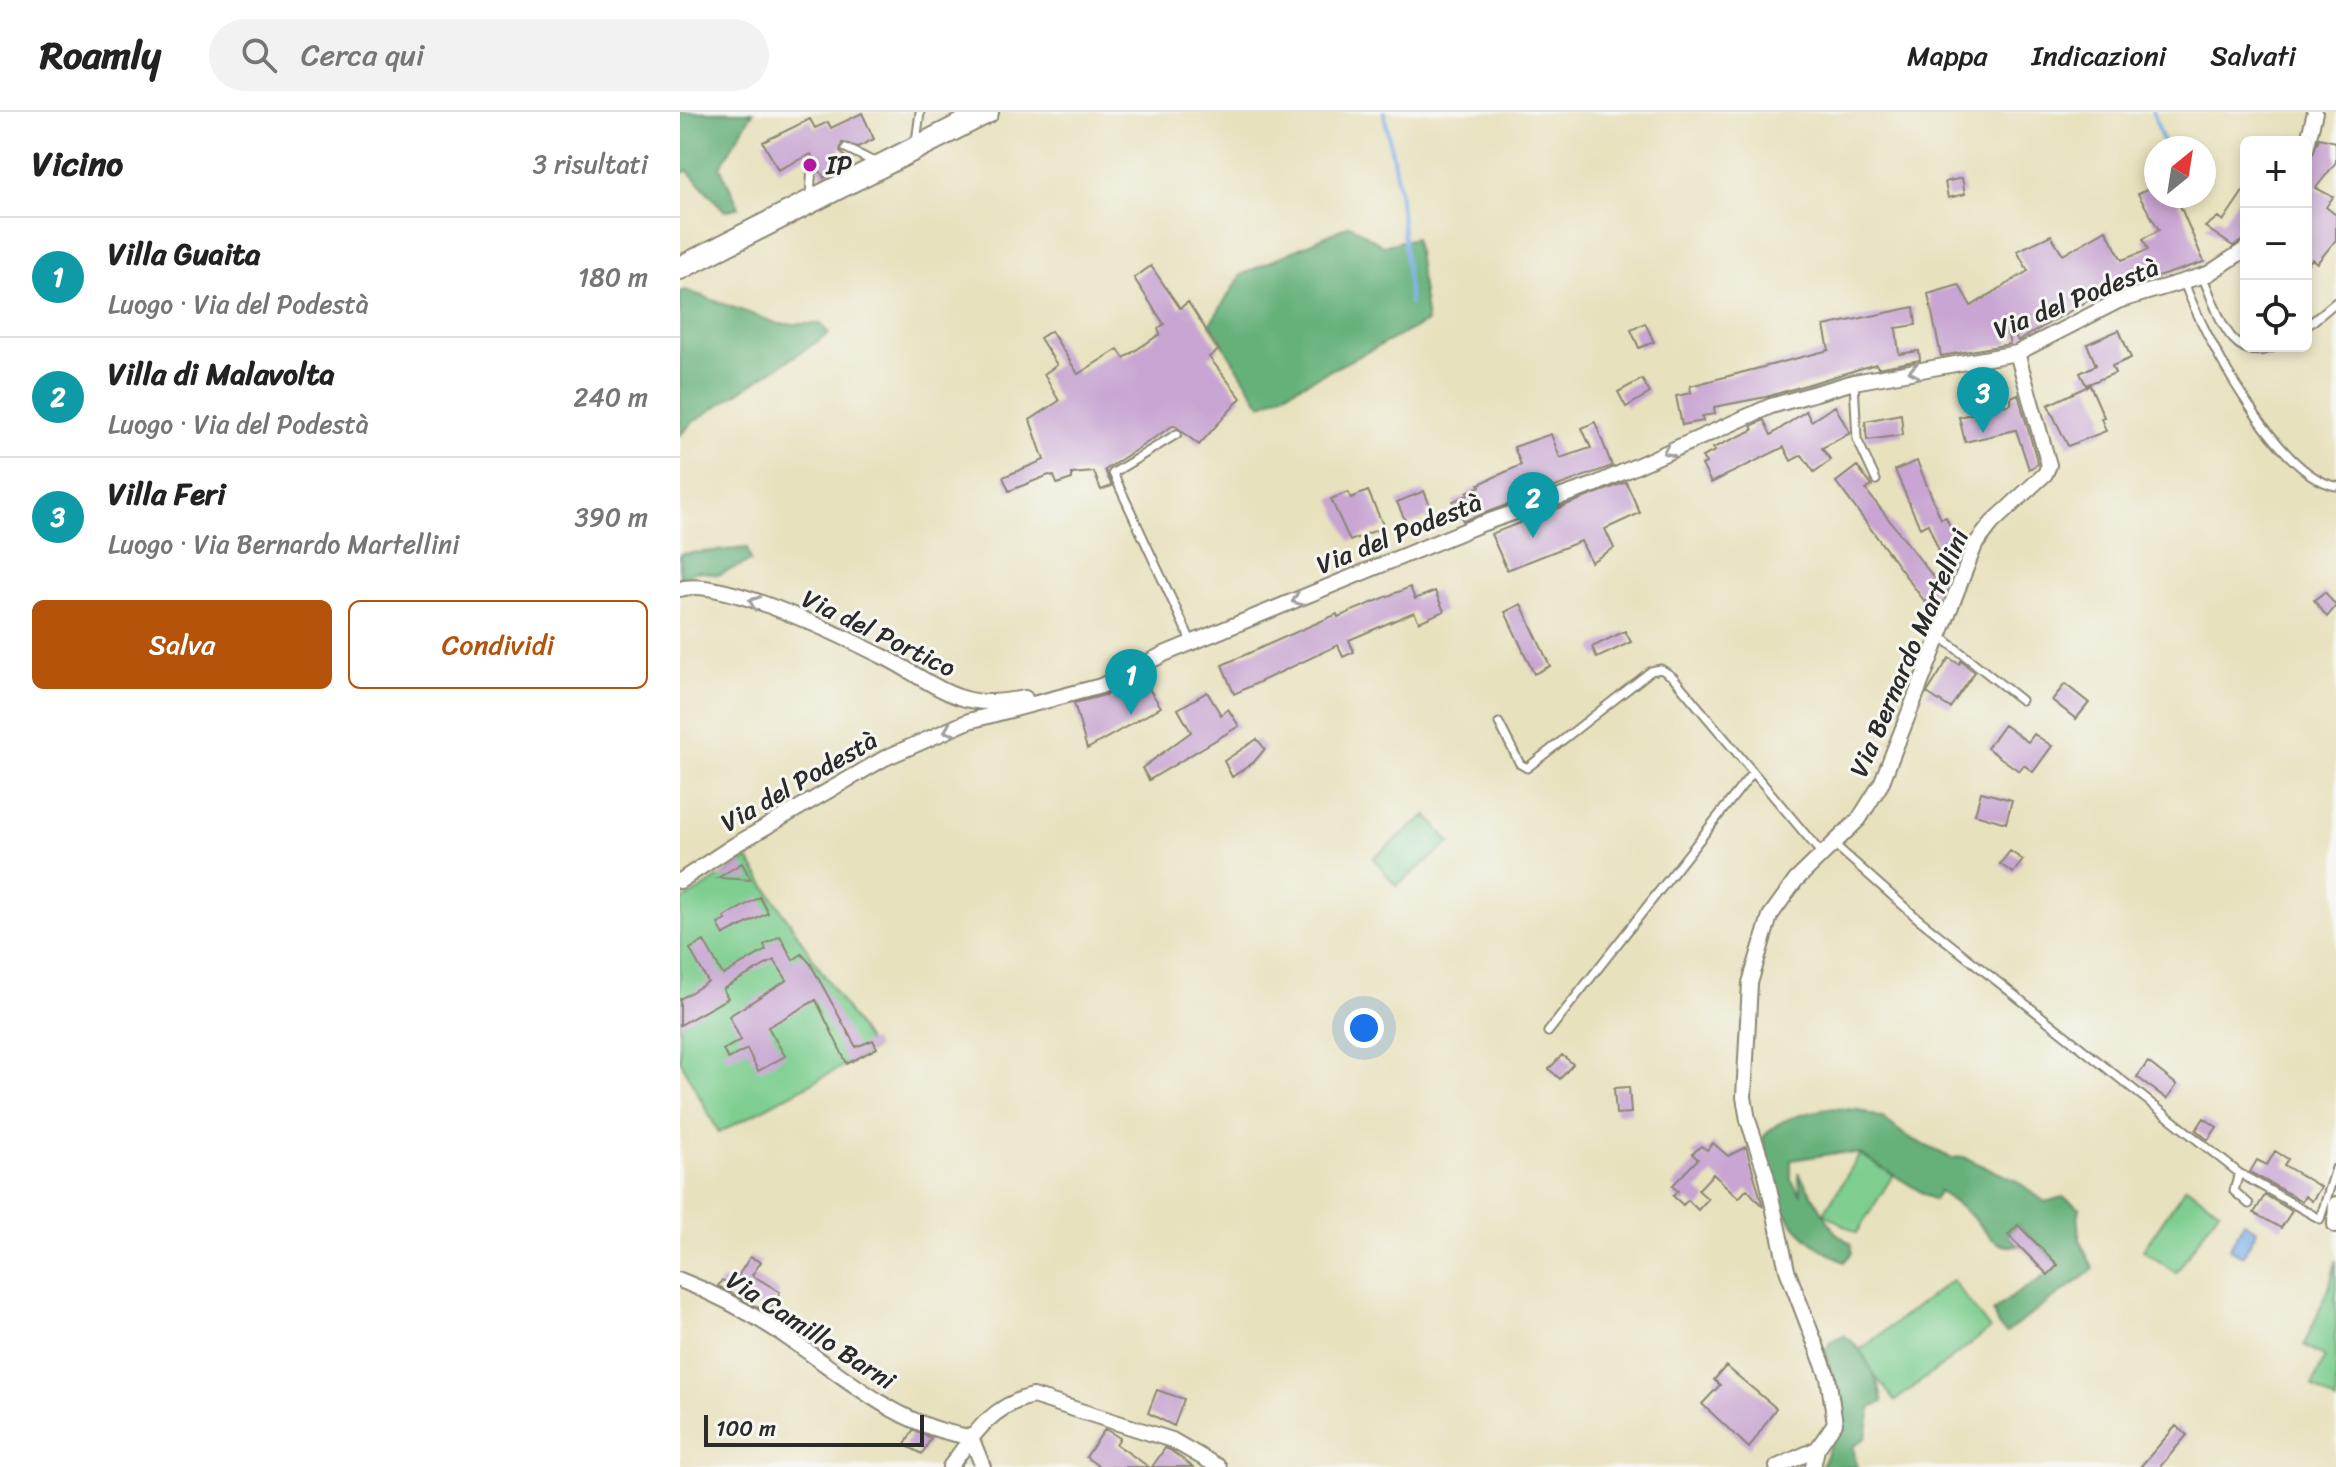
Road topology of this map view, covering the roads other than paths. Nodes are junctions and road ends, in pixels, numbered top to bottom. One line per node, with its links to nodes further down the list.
1 (920, 112): 6 (lane)
2 (987, 112): 6 (main road)
3 (2315, 112): 4 (street)
4 (2309, 136)
5 (846, 148): 7 (lane)
6 (915, 148): 7 (main road)
7 (882, 165): 9 (main road)
8 (812, 166): 9 (lane)
9 (810, 202): 11 (main road)
10 (2240, 253): 12 (street, Via del Podestà)
11 (680, 268)
12 (2202, 276): 13 (street, Via del Podestà); 16 (lane)
13 (2183, 280): 17 (street, Via del Podestà); 21 (lane)
14 (2336, 302): 15 (lane)
15 (2312, 322)
16 (2240, 348)
17 (2017, 353): 18 (street, Via del Podestà, one-way to 18); 23 (street, Via Bernardo Martellini)
18 (1854, 382): 20 (lane); 24 (street, Via del Podestà, one-way to 24)
19 (1177, 434): 24 (lane)
20 (1876, 480)
21 (2336, 486)
22 (680, 589): 25 (street, Via del Portico, one-way to 22)
23 (1939, 635): 26 (lane); 29 (street, Via Bernardo Martellini)
24 (1192, 643): 25 (street, Via del Podestà)
25 (1062, 697): 31 (street, Via del Podestà, one-way to 31)
26 (2021, 700)
27 (1499, 723): 28 (lane)
28 (1753, 772): 30 (lane); 32 (lane)
29 (1835, 845): 30 (street, Via Bernardo Martellini); 34 (lane)
30 (1823, 856): 40 (street, Via Bernardo Martellini)
31 (680, 881)
32 (1548, 1032)
33 (2336, 1168): 34 (lane)
34 (2239, 1173): 35 (lane)
35 (2249, 1204)
36 (2336, 1204): 37 (street)
37 (2335, 1225)
38 (680, 1280): 39 (street, Via Camillo Barni)
39 (971, 1437): 41 (street); 42 (street); 43 (street)
40 (1812, 1460): 44 (street)
41 (950, 1467)
42 (983, 1467)
43 (1219, 1467)
44 (1777, 1467)

